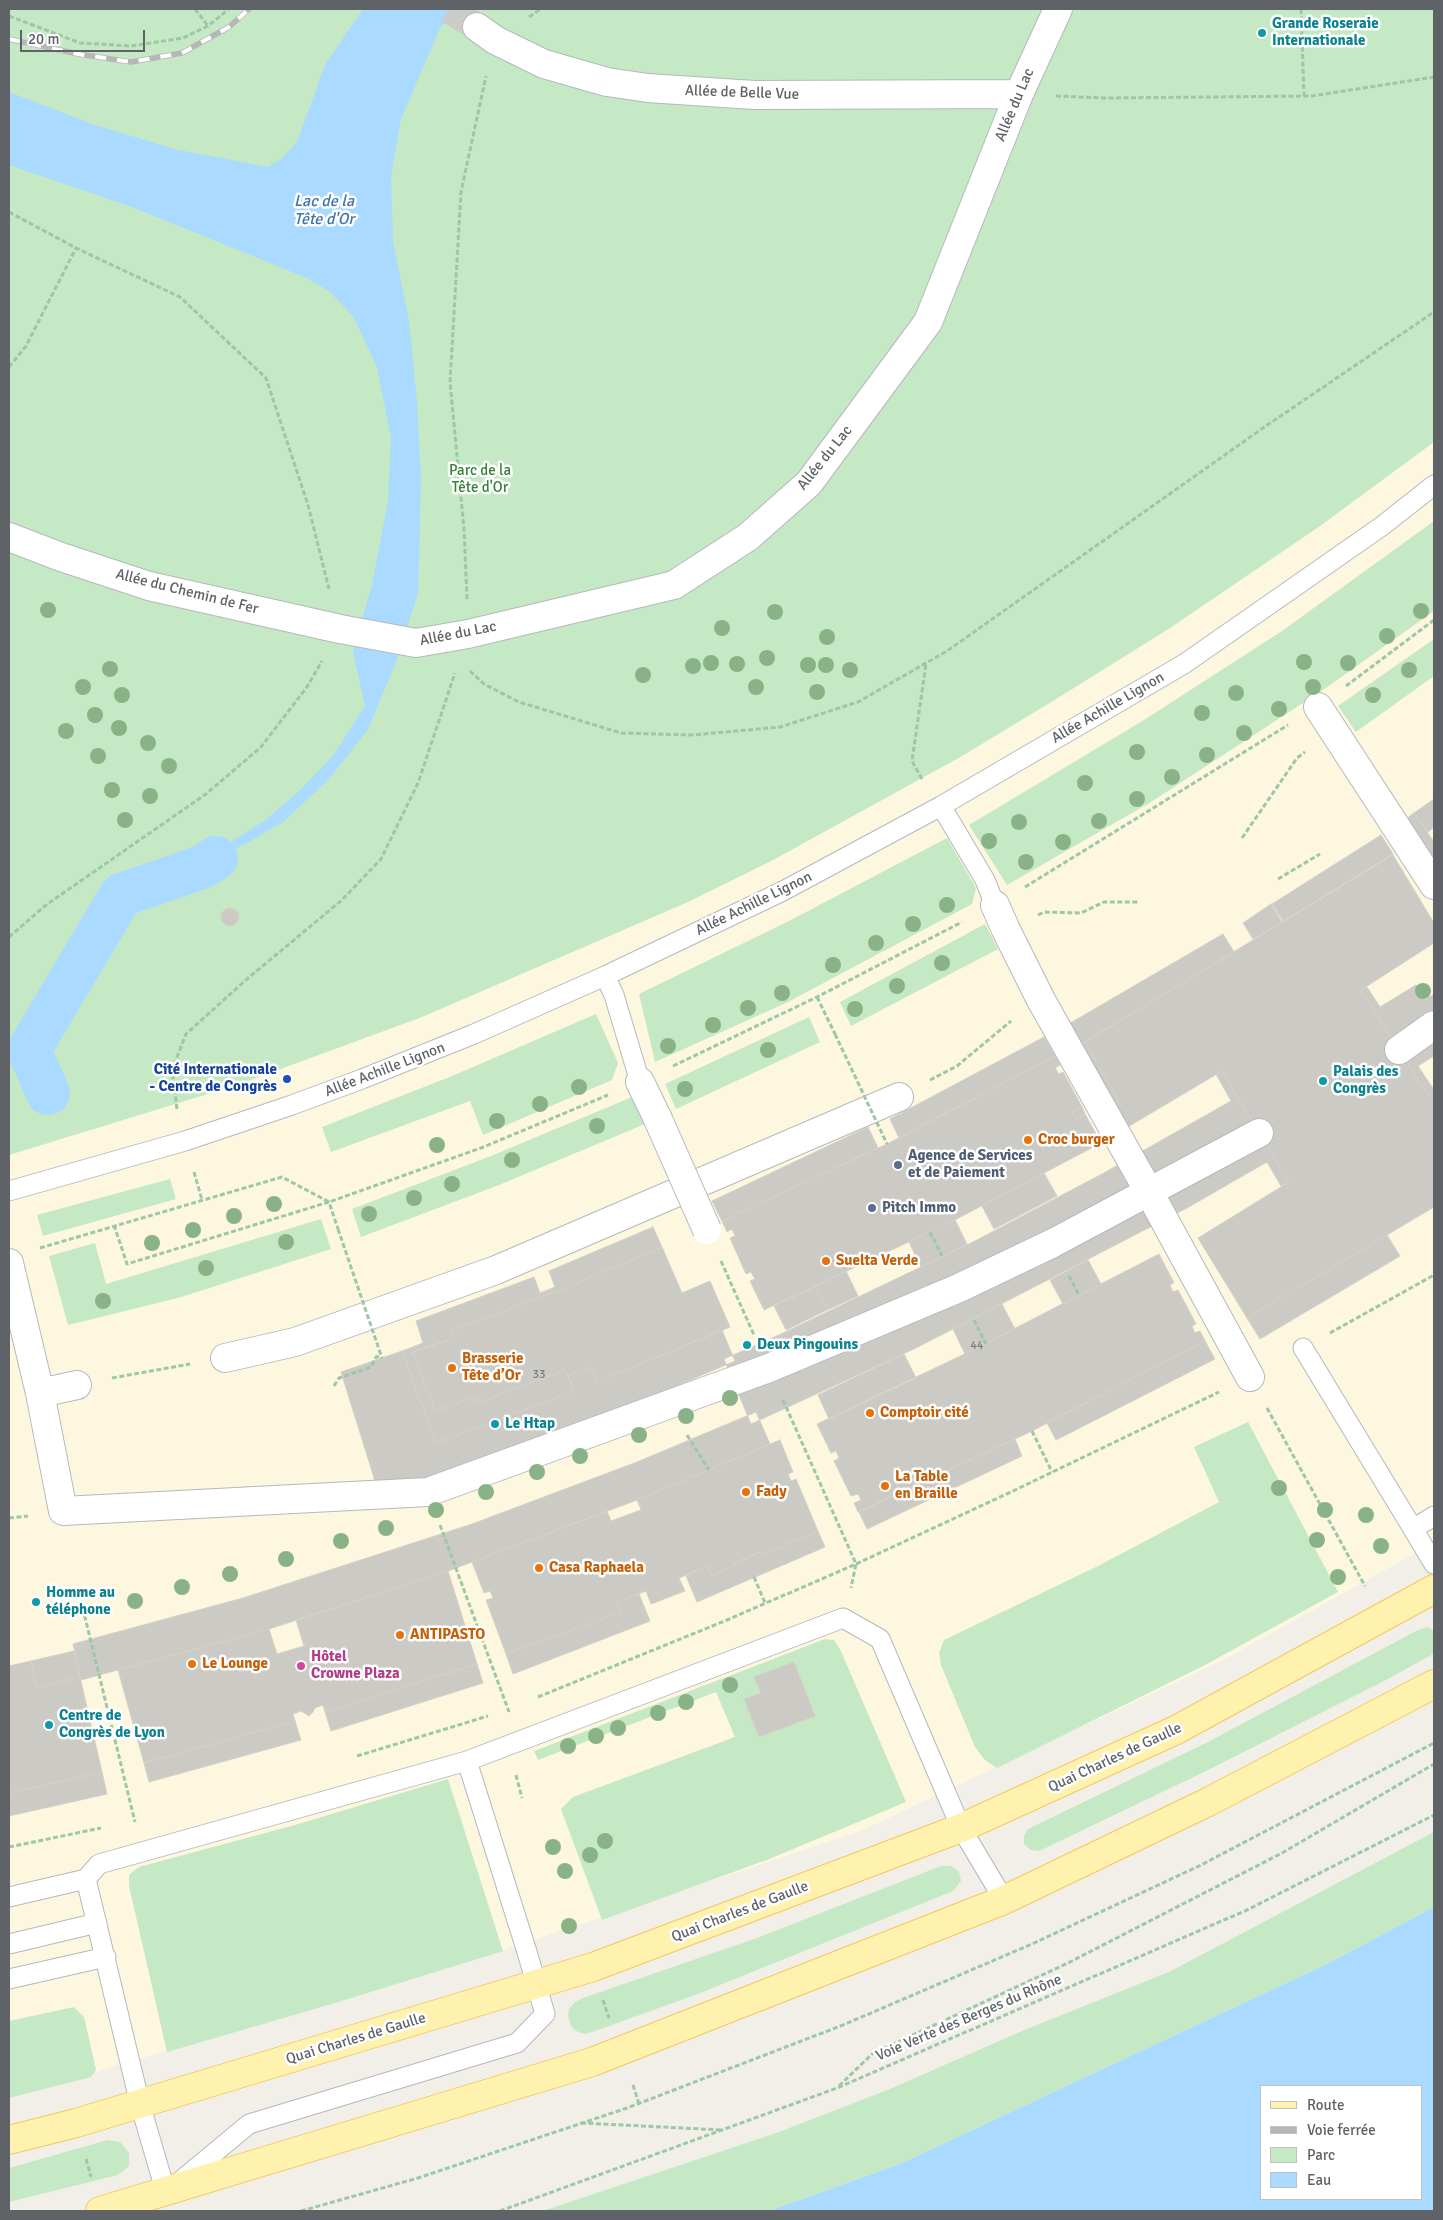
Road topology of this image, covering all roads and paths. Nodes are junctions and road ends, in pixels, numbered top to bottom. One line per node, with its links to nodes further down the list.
1 (195, 9): 7 (path)
2 (229, 9): 7 (path)
3 (541, 9): 8 (path)
4 (1058, 9): 10 (street, Allée du Lac)
5 (1300, 9): 11 (path)
6 (9, 16): 7 (path)
7 (208, 26)
8 (486, 34): 10 (street, Allée de Belle Vue); 20 (path)
9 (1434, 77): 11 (path)
10 (1019, 94): 11 (path); 20 (street, Allée du Lac)
11 (1304, 96)
12 (9, 212): 13 (path)
13 (76, 248): 15 (path); 19 (path)
14 (1434, 312): 22 (path)
15 (9, 367)
16 (1434, 485): 26 (lane, Allée Achille Lignon)
17 (9, 537): 19 (street, Allée du Chemin de Fer)
18 (1434, 620): 23 (path)
19 (345, 630): 20 (street, Allée du Lac); 34 (path)
20 (468, 634): 21 (path)
21 (460, 661): 22 (path); 41 (path)
22 (926, 663): 25 (path)
23 (1318, 707): 30 (street); 32 (path)
24 (1297, 758): 27 (path)
25 (919, 774)
26 (941, 806): 32 (lane); 35 (lane, Allée Achille Lignon)
27 (1242, 838)
28 (1320, 854): 29 (path)
29 (1278, 879)
30 (1434, 885)
31 (1139, 902): 33 (path)
32 (996, 905): 36 (path); 47 (street)
33 (1044, 912)
34 (9, 937)
35 (605, 976): 40 (lane); 46 (lane, Allée Achille Lignon)
36 (817, 997): 40 (path); 44 (path, bridge)
37 (1015, 1018): 42 (path)
38 (1434, 1025): 39 (street)
39 (1399, 1050)
40 (640, 1082): 49 (path); 51 (street, bridge)
41 (174, 1095)
42 (899, 1097): 56 (street)
43 (1259, 1133): 47 (street)
44 (887, 1144)
45 (191, 1163): 48 (path)
46 (9, 1191)
47 (1149, 1192): 57 (street); 58 (street)
48 (202, 1200): 49 (path); 50 (path)
49 (329, 1202): 50 (path); 60 (path, bridge)
50 (114, 1225): 52 (path)
51 (707, 1230): 57 (path)
52 (38, 1248)
53 (9, 1263): 61 (street)
54 (1434, 1275): 55 (path)
55 (1303, 1348): 66 (lane)
56 (225, 1358): 59 (path)
57 (769, 1368): 64 (street); 67 (path)
58 (1250, 1377): 63 (path); 70 (path)
59 (77, 1385): 61 (street)
60 (334, 1386)
61 (40, 1393): 64 (street)
62 (1032, 1431): 63 (path)
63 (1052, 1472): 67 (path)
64 (428, 1492): 77 (path)
65 (1434, 1516): 66 (lane)
66 (1413, 1529): 68 (lane)
67 (856, 1564): 73 (path); 74 (path)
68 (1434, 1564)
69 (754, 1577): 73 (path)
70 (1366, 1588)
71 (1434, 1589): 91 (main road, Quai Charles de Gaulle)
72 (81, 1601): 88 (path)
73 (765, 1603): 76 (path)
74 (843, 1618): 81 (lane); 91 (lane)
75 (1434, 1684): 96 (main road)
76 (536, 1698)
77 (509, 1709): 78 (path); 81 (path)
78 (500, 1712)
79 (492, 1715): 82 (path)
80 (1434, 1743): 107 (path)
81 (510, 1745): 83 (lane); 85 (path)
82 (352, 1757)
83 (467, 1761): 93 (lane); 101 (lane)
84 (1434, 1764): 105 (path)
85 (522, 1798)
86 (1434, 1816): 105 (path, Voie Verte des Berges du Rhône)
87 (144, 1818): 88 (path)
88 (134, 1821): 89 (path); 93 (path)
89 (125, 1823)
90 (106, 1827): 92 (path)
91 (961, 1828): 96 (lane); 101 (main road, Quai Charles de Gaulle)
92 (9, 1847)
93 (142, 1852): 94 (lane)
94 (86, 1879): 95 (lane); 97 (lane)
95 (9, 1897)
96 (1004, 1900): 113 (main road)
97 (97, 1923): 98 (lane); 99 (lane)
98 (9, 1944)
99 (106, 1957): 100 (lane); 106 (lane)
100 (9, 1979)
101 (537, 1985): 106 (main road, Quai Charles de Gaulle); 113 (lane)
102 (601, 1992): 103 (path)
103 (610, 2021)
104 (631, 2080): 107 (path)
105 (837, 2088): 109 (path, Voie Verte des Berges du Rhône)
106 (140, 2104): 110 (main road, Quai Charles de Gaulle); 113 (lane)
107 (639, 2104): 108 (path)
108 (577, 2123): 109 (path); 115 (path)
109 (723, 2130): 116 (path, Voie Verte des Berges du Rhône)
110 (9, 2140)
111 (86, 2156): 112 (path)
112 (94, 2184)
113 (166, 2193): 114 (main road)
114 (100, 2211)
115 (301, 2211)
116 (500, 2211)

